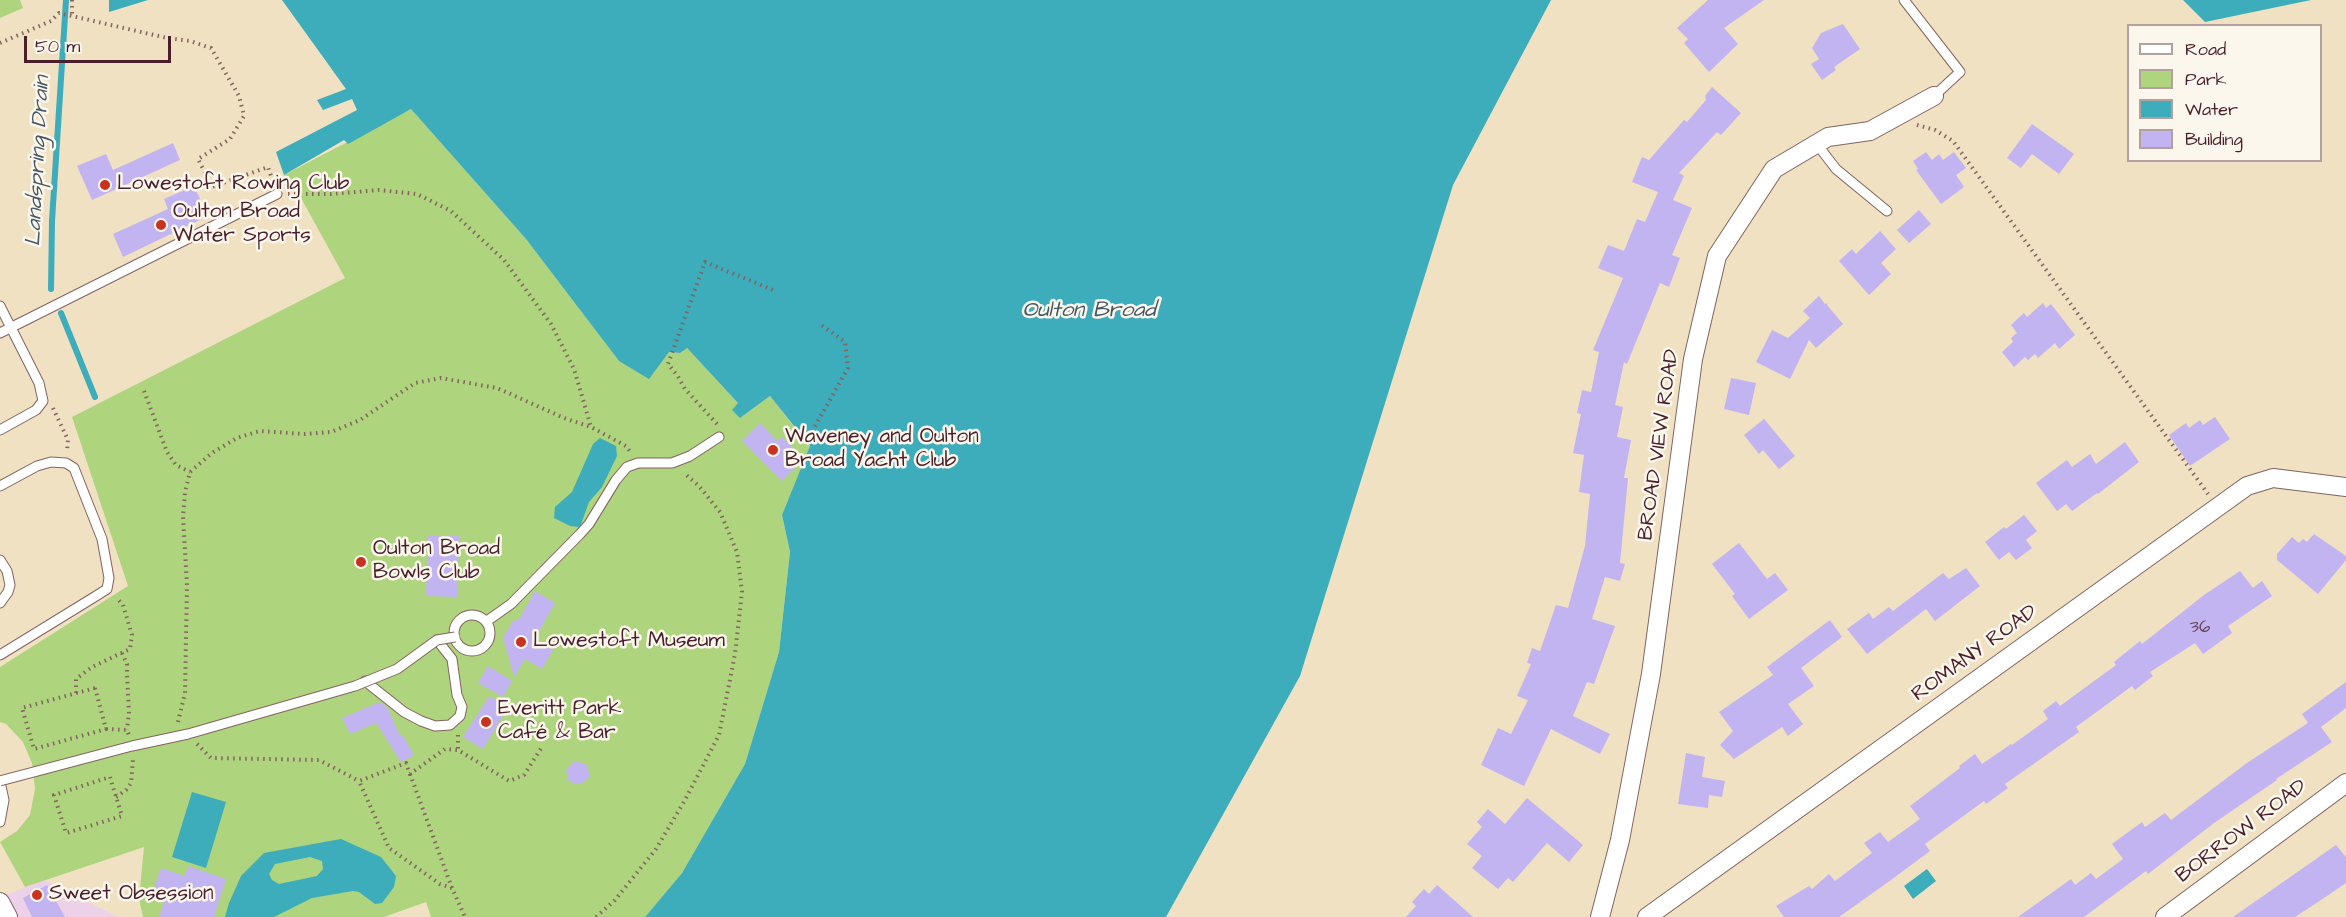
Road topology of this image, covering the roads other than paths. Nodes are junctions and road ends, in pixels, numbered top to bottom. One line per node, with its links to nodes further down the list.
1 (1904, 0): 2 (lane)
2 (1934, 96): 3 (street, BROAD VIEW ROAD)
3 (1816, 143): 5 (lane); 25 (street, BROAD VIEW ROAD)
4 (277, 194): 7 (lane)
5 (1887, 212)
6 (0, 306): 7 (lane)
7 (12, 327): 8 (lane); 9 (lane)
8 (0, 333)
9 (0, 430)
10 (722, 435): 15 (lane)
11 (0, 486): 18 (lane)
12 (2346, 488): 26 (street, ROMANY ROAD)
13 (0, 560): 14 (lane)
14 (0, 603)
15 (486, 621): 16 (lane); 16 (lane)
16 (455, 637): 17 (lane, bridge)
17 (437, 640): 19 (lane, bridge); 19 (lane)
18 (0, 655)
19 (365, 681): 20 (lane, bridge)
20 (0, 782): 22 (lane)
21 (2346, 783): 27 (street, BORROW ROAD)
22 (0, 822)
23 (0, 902): 24 (street)
24 (8, 917)
25 (1600, 917)
26 (1647, 917)
27 (2165, 917)

